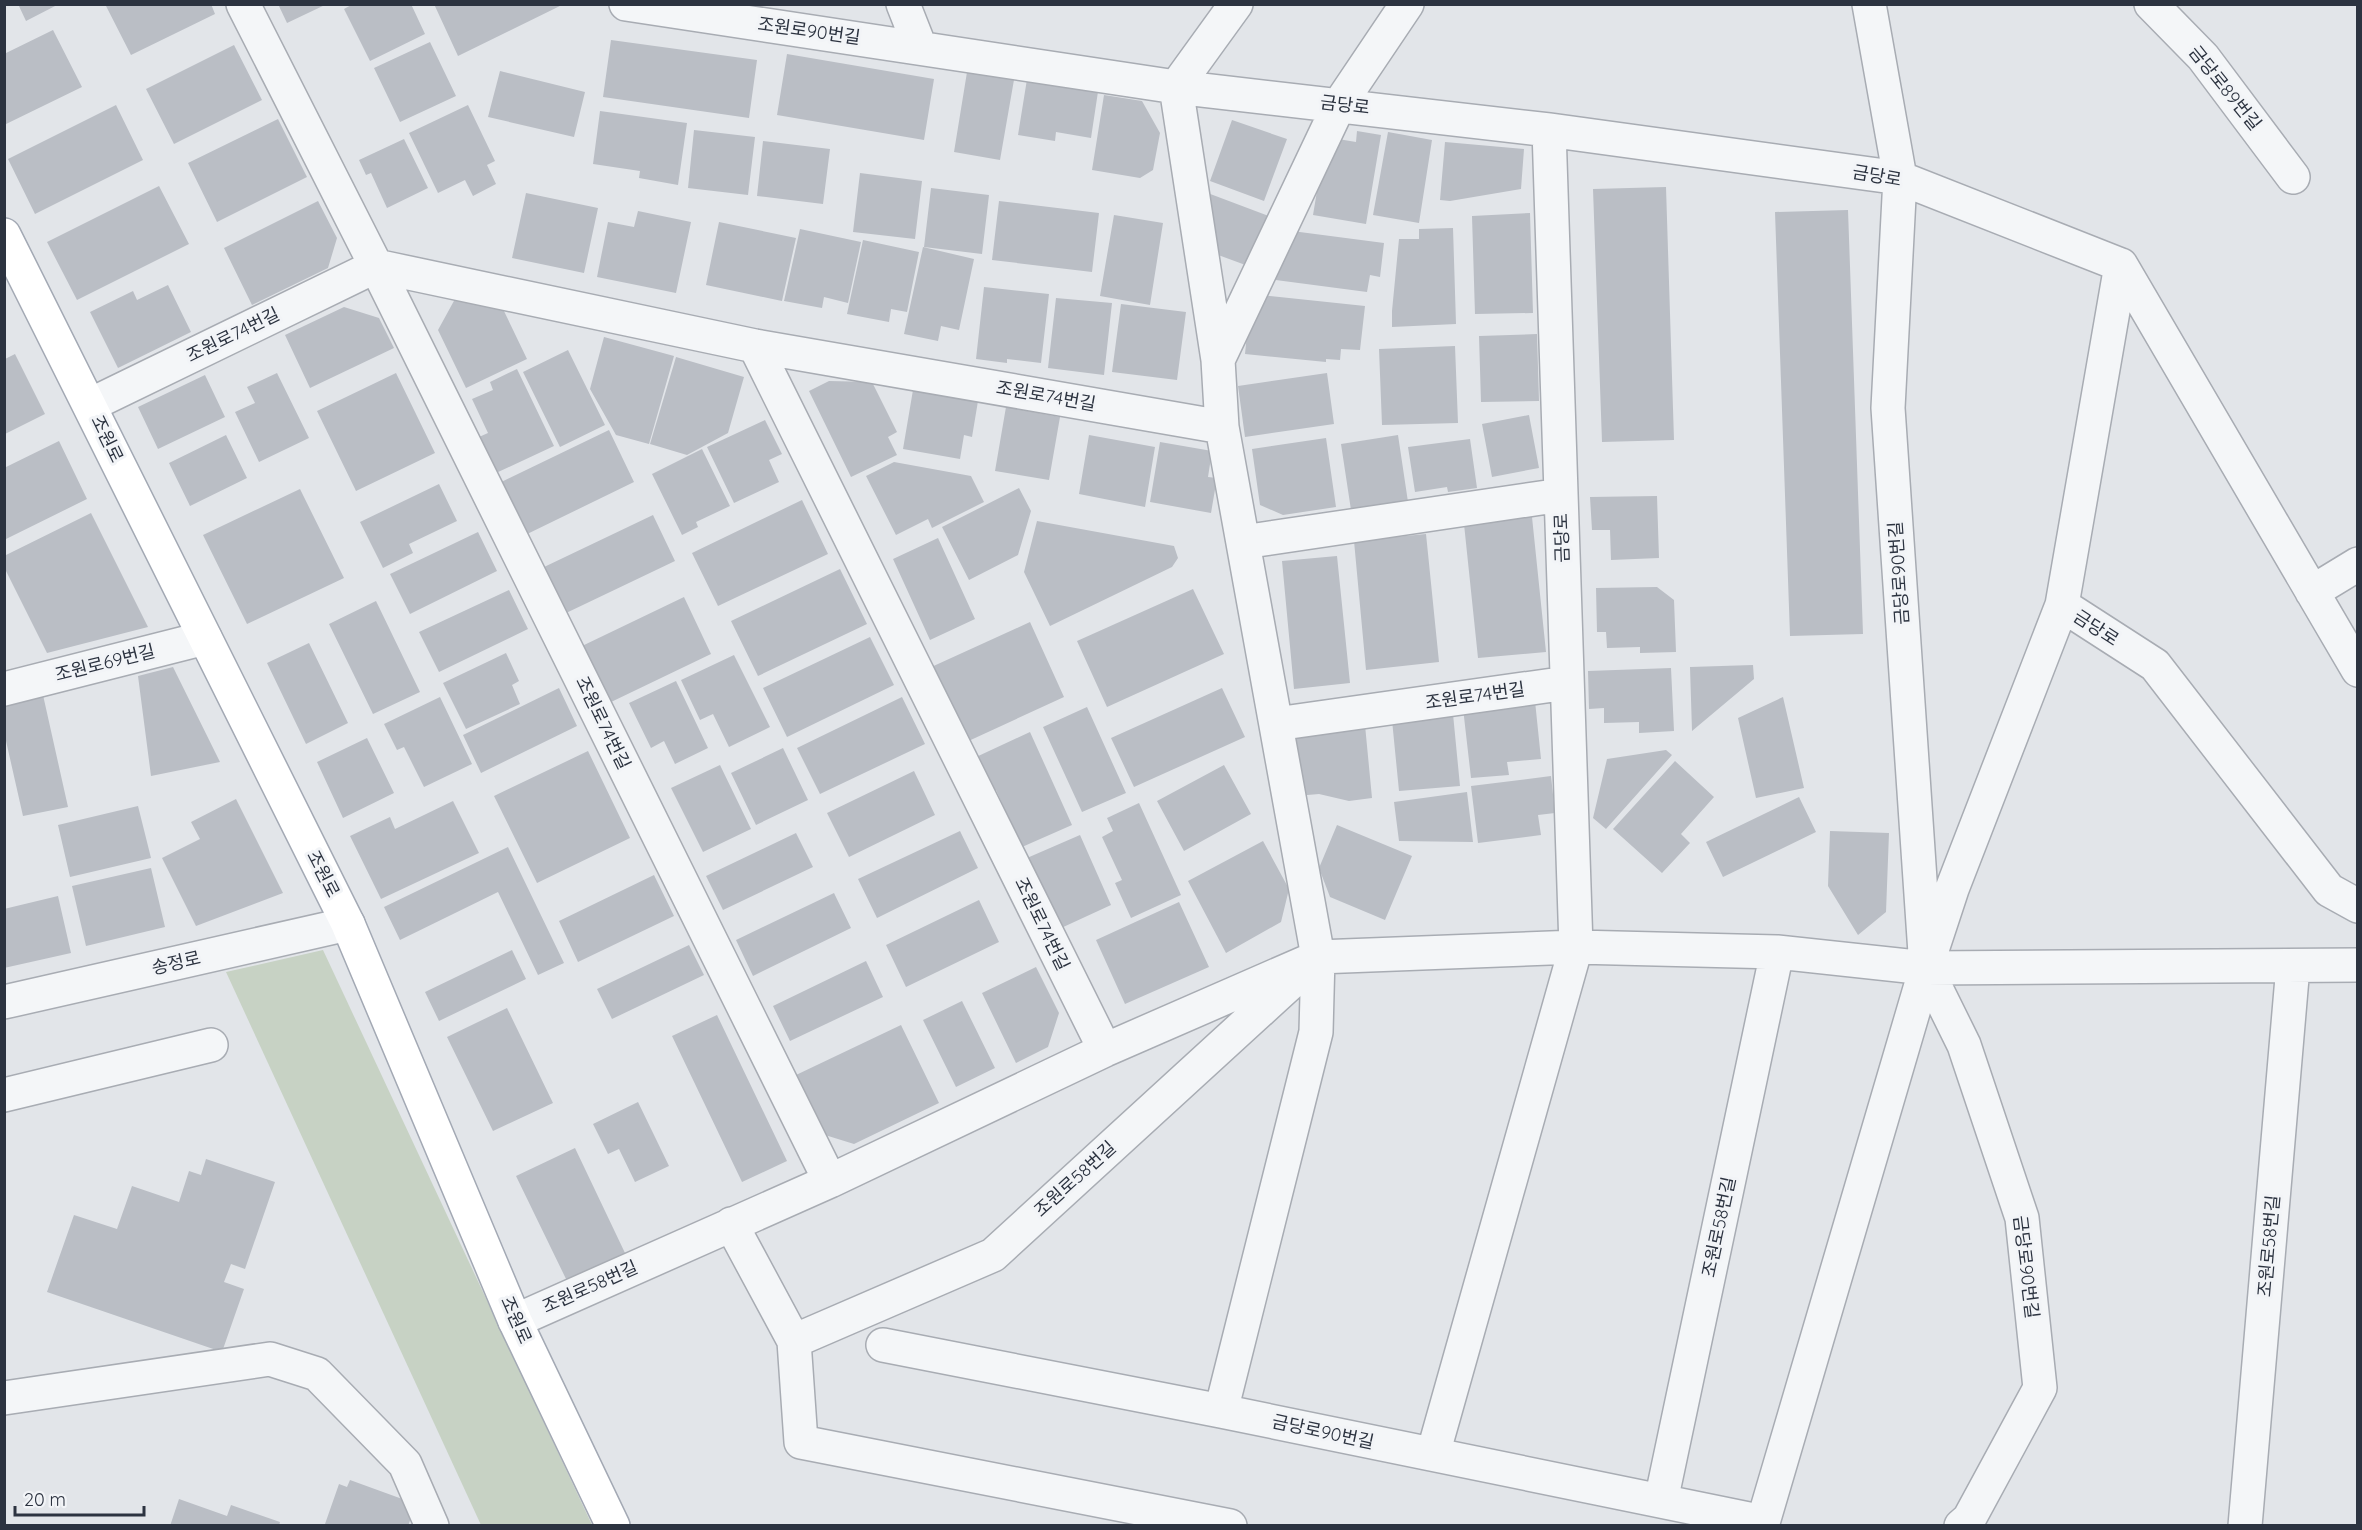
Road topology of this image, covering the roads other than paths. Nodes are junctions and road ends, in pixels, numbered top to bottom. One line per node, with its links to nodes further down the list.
1 (243, 4): 16 (street, 조원로74번길)
2 (626, 4): 8 (street, 조원로90번길)
3 (903, 4): 8 (street)
4 (1236, 4): 9 (street)
5 (1407, 4): 10 (street)
6 (1869, 4): 13 (street)
7 (2151, 4): 12 (street, 금당로89번길)
8 (920, 47): 9 (street, 금당로)
9 (1176, 87): 10 (street, 금당로); 18 (street)
10 (1339, 105): 11 (street, 금당로); 18 (street)
11 (1549, 130): 13 (street, 금당로); 21 (street, 금당로)
12 (2293, 177)
13 (1900, 178): 15 (street, 금당로); 38 (street, 금당로90번길)
14 (4, 235): 19 (main road, 조원로)
15 (2121, 265): 24 (street); 25 (street, 금당로)
16 (376, 266): 17 (street, 조원로74번길); 19 (street, 조원로74번길); 43 (street, 조원로74번길)
17 (755, 346): 20 (street, 조원로74번길); 41 (street, 조원로74번길)
18 (1218, 360): 20 (street)
19 (90, 405): 26 (main road, 조원로)
20 (1222, 427): 22 (street)
21 (1561, 495): 22 (street); 28 (street, 금당로)
22 (1243, 542): 30 (street)
23 (2358, 564): 24 (street)
24 (2312, 592): 27 (street)
25 (2062, 605): 31 (street, 금당로); 38 (street, 금당로90번길)
26 (205, 638): 29 (street, 조원로69번길); 32 (main road, 조원로)
27 (2358, 670)
28 (1567, 683): 30 (street, 조원로74번길); 33 (street, 금당로)
29 (4, 689)
30 (1276, 724): 35 (street)
31 (2358, 906)
32 (348, 924): 39 (street, 송정로); 45 (main road, 조원로)
33 (1576, 947): 34 (street, 조원로58번길); 35 (street, 조원로58번길); 50 (street)
34 (1777, 952): 38 (street, 조원로58번길); 51 (street, 조원로58번길)
35 (1318, 957): 41 (street, 조원로58번길); 46 (street, 조원로58번길); 49 (street)
36 (2358, 965): 37 (street, 조원로58번길)
37 (2293, 966): 38 (street, 조원로58번길); 57 (street, 조원로58번길)
38 (1926, 968): 52 (street, 금당로90번길); 56 (street, 금당로90번길)
39 (4, 1002)
40 (212, 1045): 42 (street)
41 (1105, 1050): 43 (street, 조원로58번길)
42 (4, 1095)
43 (830, 1181): 44 (street, 조원로58번길)
44 (731, 1224): 45 (street, 조원로58번길); 46 (street)
45 (515, 1321): 54 (main road, 조원로)
46 (794, 1341): 55 (street)
47 (883, 1345): 49 (street, 금당로90번길)
48 (4, 1398): 53 (street)
49 (1221, 1411): 50 (street, 금당로90번길)
50 (1433, 1454): 51 (street, 금당로90번길)
51 (1661, 1501): 52 (street, 금당로90번길)
52 (1763, 1524)
53 (432, 1526)
54 (613, 1526)
55 (1230, 1526)
56 (1961, 1526)
57 (2245, 1526)

